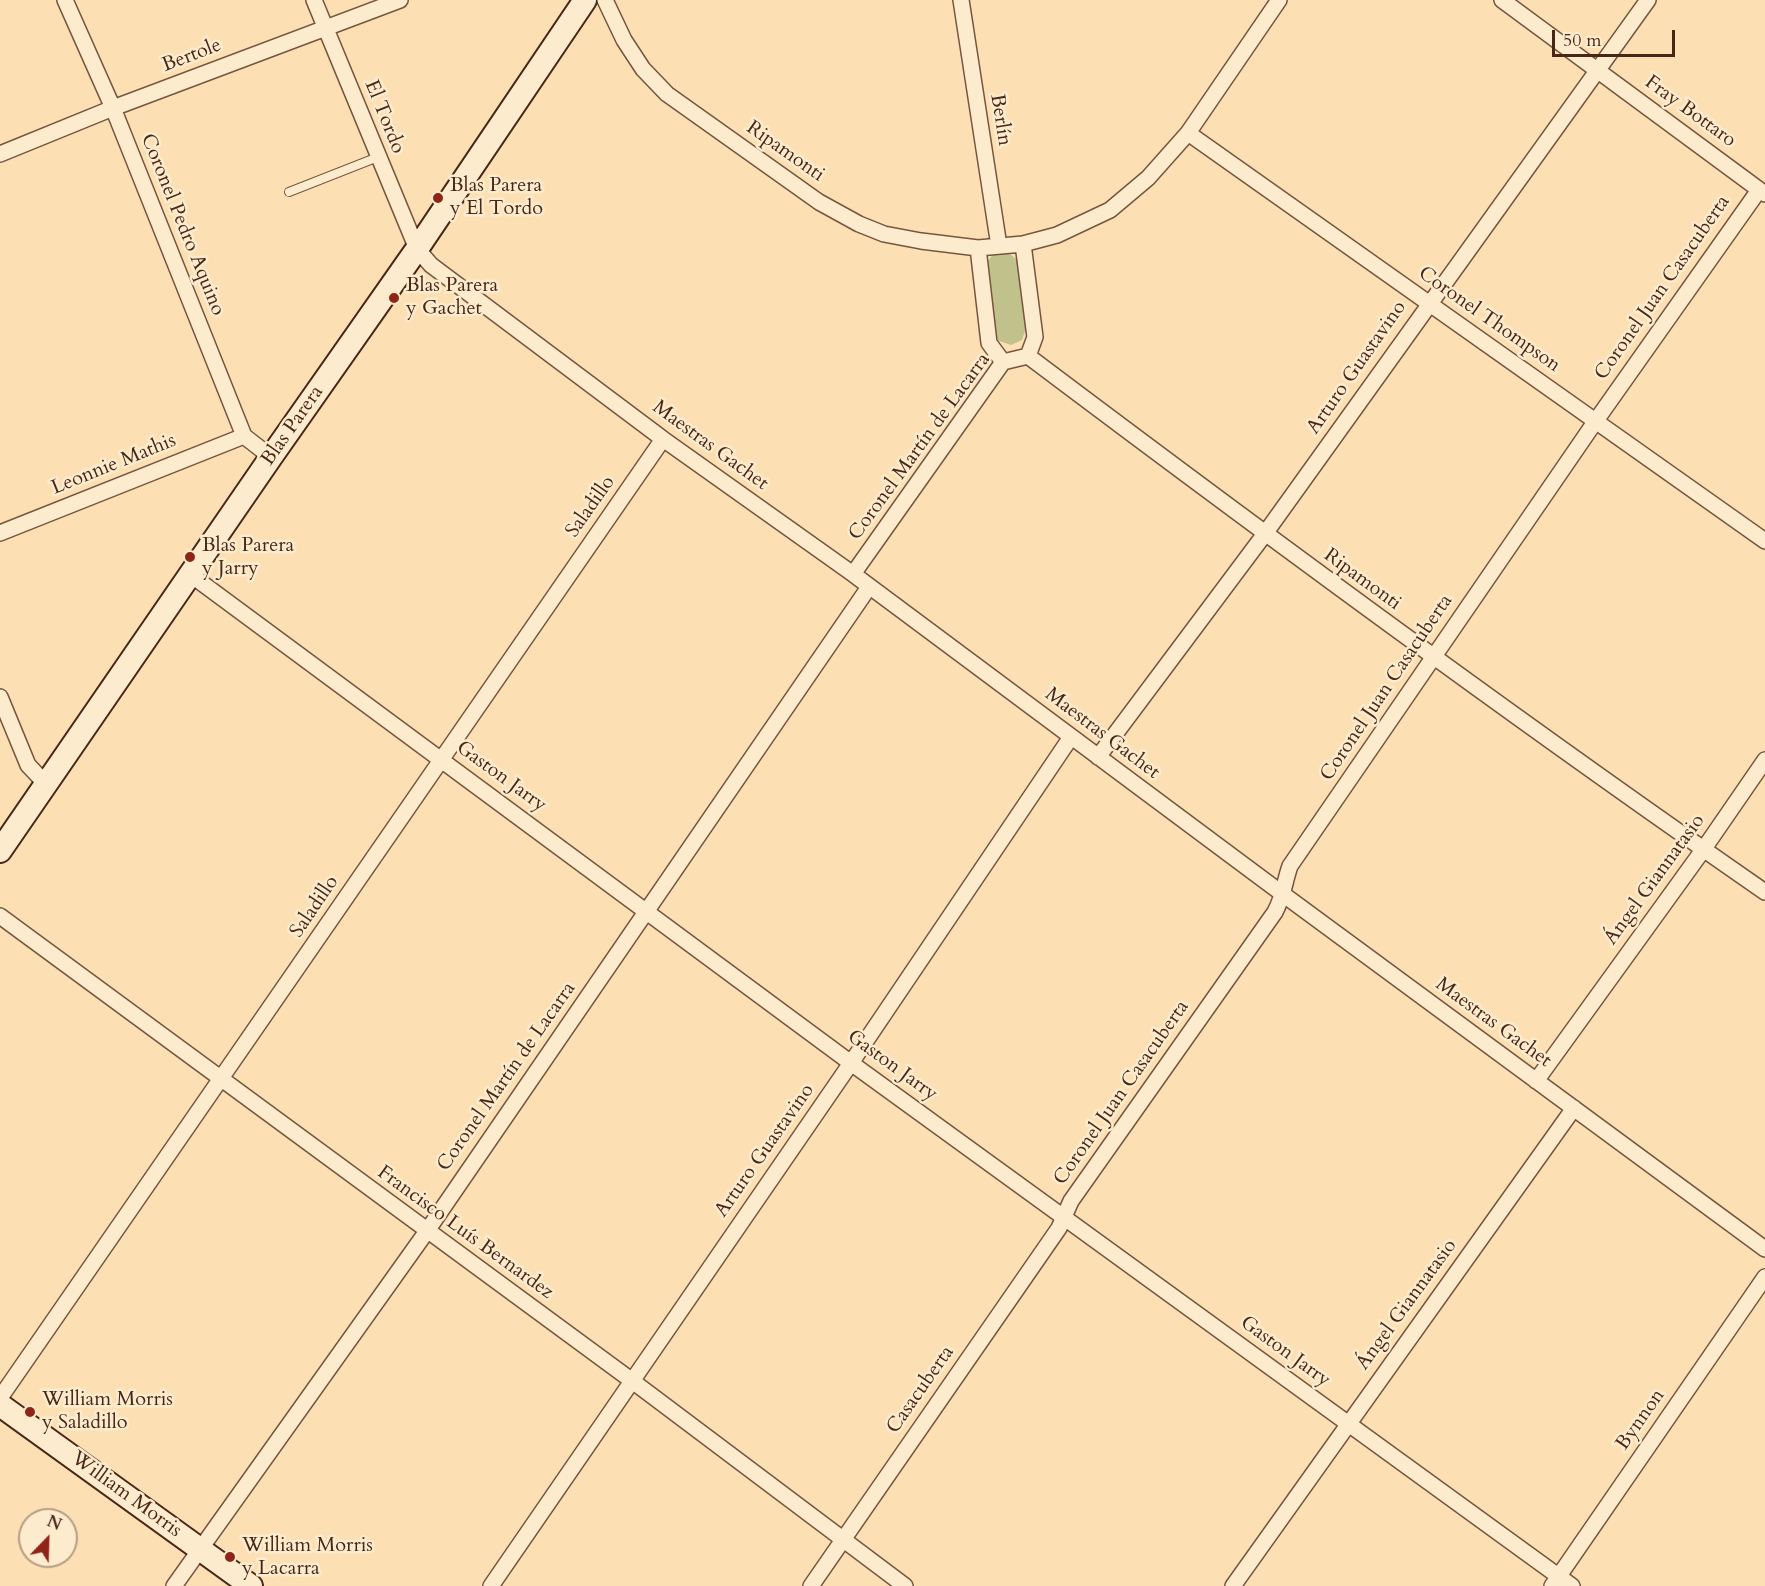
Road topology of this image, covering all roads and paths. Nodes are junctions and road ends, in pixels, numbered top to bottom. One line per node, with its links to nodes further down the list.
1 (65, 0): 12 (street, Coronel Pedro Aquino)
2 (314, 0): 10 (street, El Tordo)
3 (400, 0): 10 (street, Bertole)
4 (585, 0): 21 (street, Blas Parera)
5 (605, 0): 20 (street, Ripamonti)
6 (961, 0): 19 (street, Berlín)
7 (1279, 0): 13 (street)
8 (1502, 0): 11 (street, Fray Bottaro)
9 (1648, 0): 11 (street, Arturo Guastavino)
10 (325, 28): 12 (street, Bertole); 15 (street, El Tordo)
11 (1597, 70): 17 (street, Fray Bottaro); 22 (street, Arturo Guastavino)
12 (112, 108): 14 (street, Bertole); 26 (street, Coronel Pedro Aquino)
13 (1188, 133): 18 (street); 22 (street, Coronel Thompson)
14 (0, 154)
15 (378, 157): 16 (lane); 21 (street, El Tordo)
16 (289, 192)
17 (1762, 192): 25 (street, Coronel Juan Casacuberta)
18 (1023, 244): 19 (street); 23 (street)
19 (999, 246): 20 (street, Ripamonti)
20 (978, 248): 24 (street)
21 (417, 249): 27 (street, Maestras Gachet); 28 (street, Blas Parera)
22 (1429, 303): 25 (street, Coronel Thompson); 30 (street, Arturo Guastavino)
23 (1028, 357): 24 (street, Coronel Martín de Lacarra); 30 (street, Ripamonti)
24 (1002, 362): 32 (street, Coronel Martín de Lacarra)
25 (1595, 422): 31 (street, Coronel Thompson); 35 (street, Coronel Juan Casacuberta)
26 (244, 436): 28 (street); 29 (street, Leonnie Mathis)
27 (663, 439): 32 (street, Maestras Gachet); 39 (street, Saladillo)
28 (271, 457): 33 (street, Blas Parera)
29 (0, 533)
30 (1264, 535): 35 (street, Ripamonti); 38 (street, Arturo Guastavino)
31 (1765, 541)
32 (853, 574): 34 (street, Maestras Gachet)
33 (191, 575): 39 (street, Gaston Jarry); 41 (street, Blas Parera)
34 (868, 587): 37 (street, Maestras Gachet); 46 (street, Coronel Martín de Lacarra)
35 (1433, 658): 42 (street, Ripamonti); 45 (street, Coronel Juan Casacuberta)
36 (0, 697): 41 (street)
37 (1071, 737): 38 (street, Maestras Gachet); 48 (street, Arturo Guastavino)
38 (1098, 758): 45 (street, Maestras Gachet)
39 (442, 759): 46 (street, Gaston Jarry); 49 (street, Saladillo)
40 (1765, 760): 42 (street, Ángel Giannatasio)
41 (46, 784): 43 (street, Blas Parera)
42 (1703, 849): 44 (street, Ripamonti); 50 (street, Ángel Giannatasio)
43 (0, 851)
44 (1765, 892)
45 (1284, 895): 50 (street, Maestras Gachet); 52 (street, Coronel Juan Casacuberta)
46 (648, 911): 48 (street, Gaston Jarry); 53 (street, Coronel Martín de Lacarra)
47 (0, 916): 49 (street, Francisco Luís Bernardez)
48 (851, 1063): 52 (street, Gaston Jarry); 56 (street, Arturo Guastavino)
49 (222, 1080): 53 (street, Francisco Luís Bernardez); 57 (street, Saladillo)
50 (1536, 1081): 51 (street, Maestras Gachet)
51 (1574, 1108): 54 (street, Maestras Gachet); 59 (street, Ángel Giannatasio)
52 (1065, 1217): 59 (street, Gaston Jarry); 60 (street, Casacuberta)
53 (427, 1231): 56 (street, Francisco Luís Bernardez); 61 (street, Coronel Martín de Lacarra)
54 (1765, 1249)
55 (1765, 1277): 62 (street, Bynnon)
56 (631, 1380): 60 (street, Francisco Luís Bernardez); 65 (street, Arturo Guastavino)
57 (0, 1398)
58 (0, 1405): 61 (street, William Morris)
59 (1348, 1423): 62 (street, Gaston Jarry); 68 (street, Ángel Giannatasio)
60 (841, 1540): 66 (street, Casacuberta); 67 (street, Francisco Luís Bernardez)
61 (200, 1548): 63 (street, Coronel Martín de Lacarra); 64 (street, William Morris)
62 (1556, 1581): 69 (street, Gaston Jarry)
63 (174, 1586)
64 (251, 1586)
65 (491, 1586)
66 (811, 1586)
67 (905, 1586)
68 (1233, 1586)
69 (1572, 1586)

